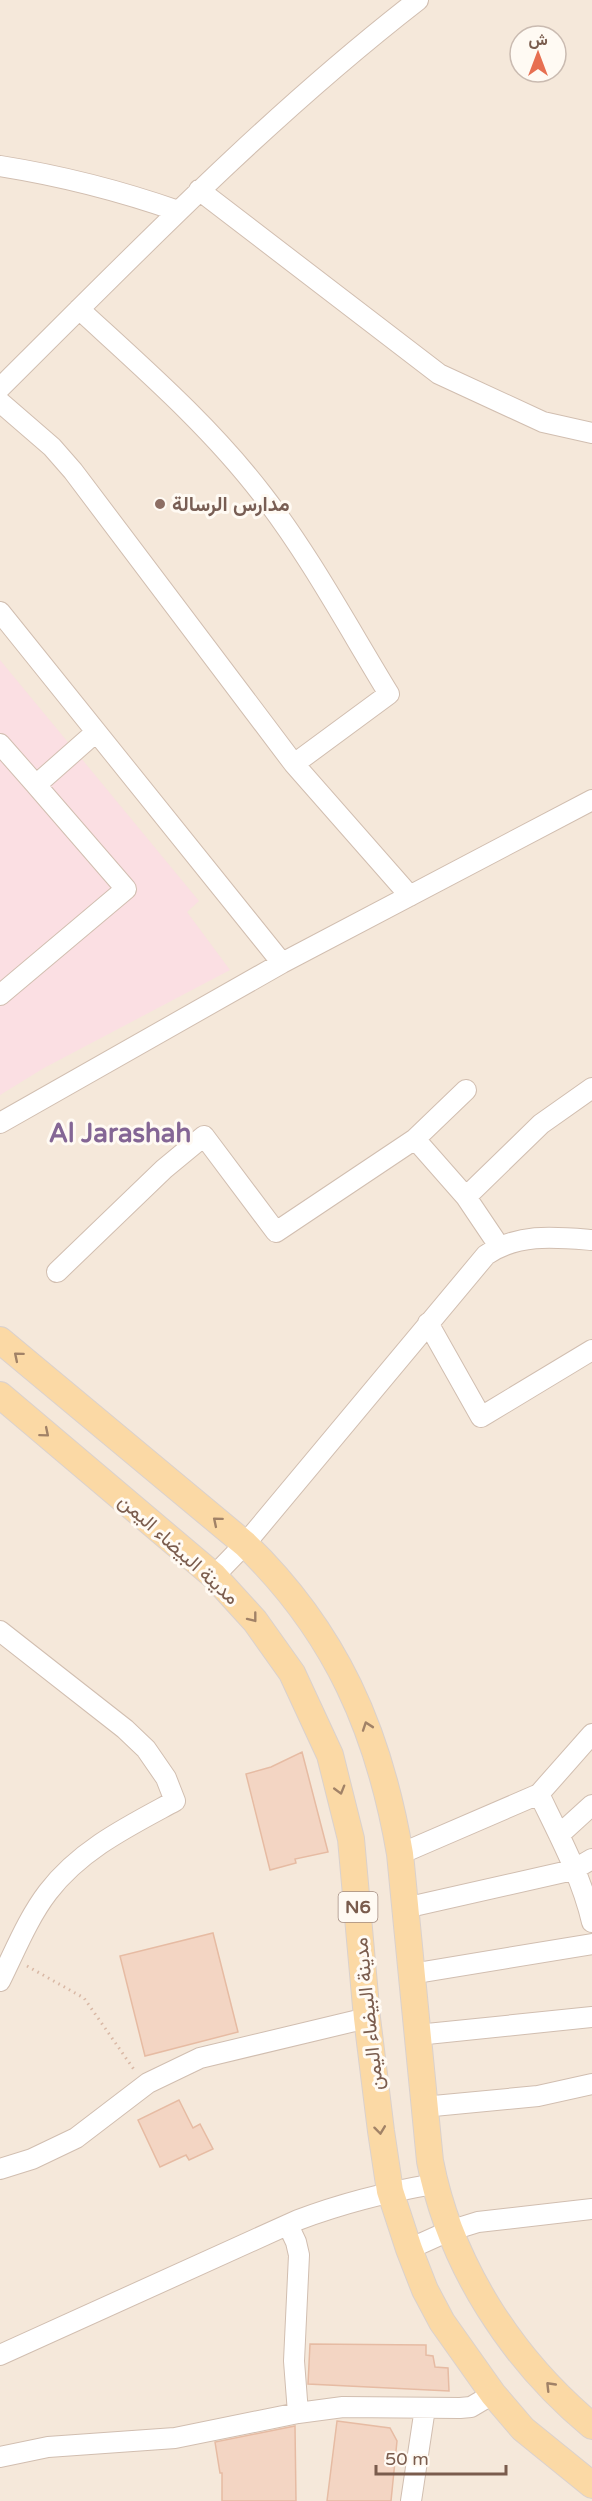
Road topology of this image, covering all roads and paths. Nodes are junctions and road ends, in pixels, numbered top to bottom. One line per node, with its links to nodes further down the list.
1 (418, 0): 3 (street)
2 (0, 166): 4 (street)
3 (199, 190): 4 (street); 8 (street)
4 (178, 211): 5 (street)
5 (79, 309): 6 (street); 12 (street)
6 (0, 387)
7 (0, 402): 12 (street)
8 (592, 433)
9 (0, 612): 10 (street)
10 (96, 732): 13 (street); 16 (street)
11 (0, 744): 13 (street)
12 (294, 764): 15 (street)
13 (36, 785): 17 (street)
14 (592, 800): 15 (street)
15 (410, 896): 16 (street)
16 (282, 963): 20 (street)
17 (0, 995)
18 (592, 1088): 22 (street)
19 (466, 1090): 21 (street)
20 (0, 1123)
21 (415, 1139): 22 (street); 25 (street)
22 (466, 1197): 24 (street)
23 (592, 1240): 24 (street)
24 (499, 1246): 26 (street)
25 (57, 1272)
26 (428, 1323): 28 (street); 30 (street)
27 (0, 1340): 30 (main road, N6, one-way to 27)
28 (592, 1350)
29 (0, 1395): 31 (main road, مدينة البيضاء اليمن / N6, one-way to 31)
30 (245, 1544): 31 (street); 37 (main road, N6, one-way to 30)
31 (214, 1576): 47 (main road, مدينة البيضاء اليمن / N6, one-way to 47)
32 (0, 1631): 43 (street)
33 (592, 1734): 34 (street)
34 (539, 1794): 36 (street); 37 (street)
35 (592, 1805): 36 (street)
36 (559, 1835): 39 (street)
37 (399, 1854): 40 (main road, N6)
38 (592, 1858): 39 (street)
39 (573, 1870): 40 (street); 41 (street)
40 (405, 1908): 44 (main road, N6)
41 (592, 1922)
42 (592, 1944): 44 (street)
43 (12, 1958): 45 (street); 50 (path)
44 (411, 1974): 48 (main road, N6)
45 (0, 1981)
46 (592, 2017): 48 (street)
47 (367, 2018): 50 (street); 54 (main road, مدينة البيضاء اليمن / N6, one-way to 54)
48 (417, 2035): 51 (main road, N6)
49 (592, 2084): 51 (street)
50 (144, 2086): 52 (street)
51 (423, 2107): 53 (main road, N6)
52 (0, 2169)
53 (434, 2184): 54 (street); 57 (main road, N6)
54 (390, 2191): 56 (street); 58 (main road, مدينة البيضاء اليمن / N6)
55 (592, 2209): 57 (street)
56 (288, 2225): 59 (street); 62 (street)
57 (449, 2231): 58 (street); 63 (main road, N6, one-way to 57)
58 (409, 2249): 60 (main road, مدينة البيضاء اليمن / N6)
59 (0, 2355)
60 (493, 2394): 61 (street); 65 (main road, مدينة البيضاء اليمن / N6)
61 (425, 2408): 62 (street); 66 (street)
62 (298, 2413): 64 (street)
63 (592, 2427)
64 (0, 2457)
65 (592, 2485)
66 (411, 2501)

